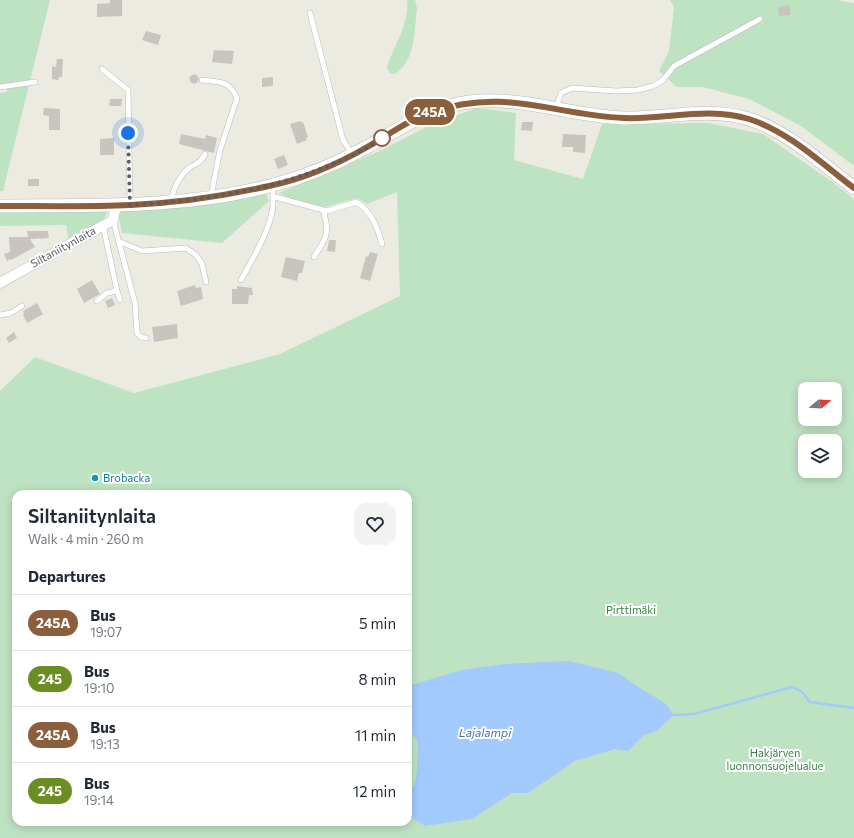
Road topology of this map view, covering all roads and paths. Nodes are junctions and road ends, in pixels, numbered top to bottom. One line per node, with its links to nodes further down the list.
1 (310, 14): 9 (lane)
2 (760, 19): 7 (lane)
3 (102, 69): 14 (lane)
4 (202, 80): 12 (lane)
5 (35, 82): 6 (lane)
6 (0, 87)
7 (555, 108): 9 (street); 10 (street)
8 (205, 154): 13 (lane)
9 (353, 155): 11 (street)
10 (854, 188)
11 (273, 191): 12 (street); 17 (lane); 23 (lane)
12 (210, 197): 13 (street)
13 (172, 202): 14 (street)
14 (130, 205): 16 (street)
15 (0, 206): 16 (street)
16 (116, 206): 18 (street)
17 (323, 210): 21 (lane); 22 (lane)
18 (113, 220): 19 (street, Siltaniitynlaita); 20 (lane)
19 (103, 225): 25 (street, Siltaniitynlaita); 26 (lane)
20 (118, 241): 24 (lane); 31 (lane)
21 (382, 244)
22 (314, 256)
23 (241, 280)
24 (206, 282)
25 (0, 283)
26 (117, 291): 27 (lane); 28 (lane)
27 (120, 300)
28 (97, 301)
29 (22, 306): 30 (lane)
30 (0, 315)
31 (146, 338)

